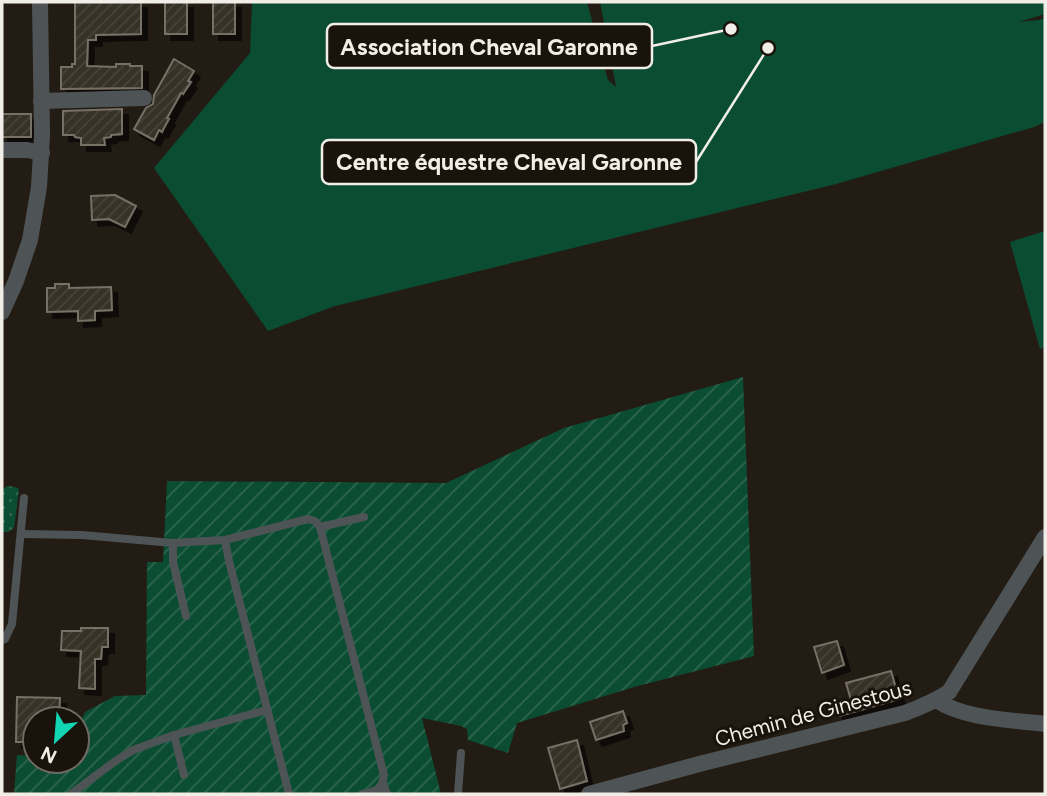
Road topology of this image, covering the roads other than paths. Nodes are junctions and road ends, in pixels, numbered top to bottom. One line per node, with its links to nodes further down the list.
1 (40, 2): 3 (street)
2 (144, 98): 3 (street)
3 (41, 101): 5 (street)
4 (2, 150): 5 (street)
5 (41, 153): 6 (street)
6 (2, 312)
7 (24, 498): 10 (lane)
8 (364, 517): 9 (lane)
9 (320, 527): 12 (lane); 22 (lane)
10 (21, 534): 13 (lane); 15 (lane)
11 (1045, 537): 16 (street, Chemin de Ginestous)
12 (225, 540): 13 (lane); 17 (lane)
13 (173, 543): 14 (lane)
14 (186, 616)
15 (2, 640)
16 (936, 700): 18 (street); 28 (street, Chemin de Ginestous)
17 (267, 710): 19 (lane); 24 (lane)
18 (1045, 724)
19 (174, 735): 21 (lane); 23 (lane)
20 (461, 753): 27 (lane)
21 (184, 775)
22 (383, 783): 25 (lane); 26 (lane)
23 (71, 794)
24 (289, 794)
25 (362, 794)
26 (387, 794)
27 (458, 794)
28 (589, 794)

